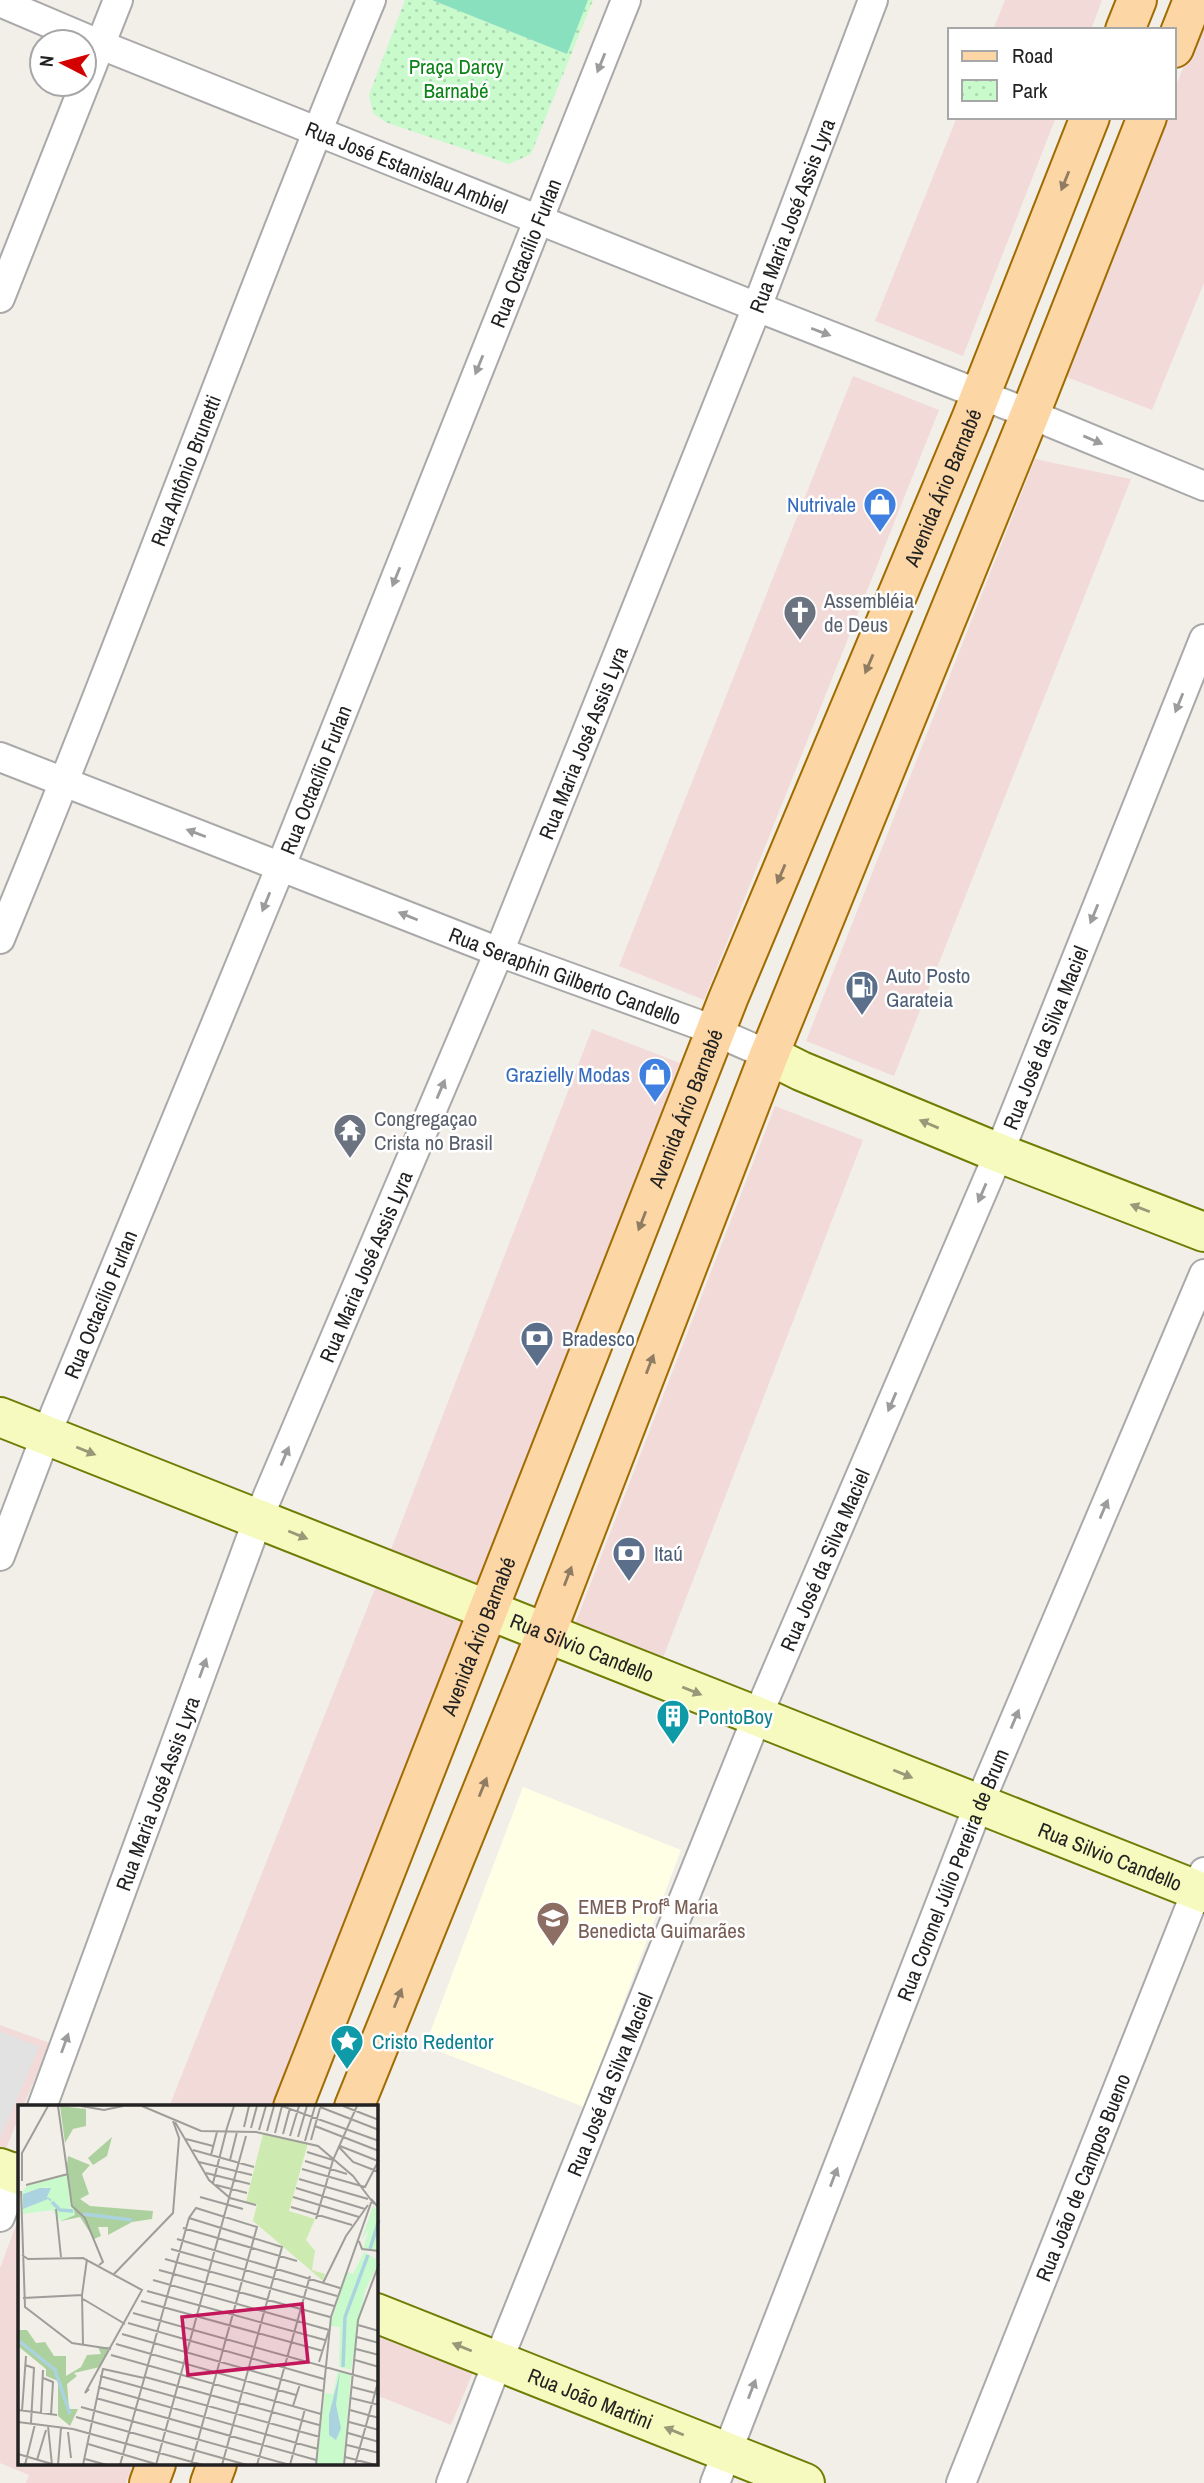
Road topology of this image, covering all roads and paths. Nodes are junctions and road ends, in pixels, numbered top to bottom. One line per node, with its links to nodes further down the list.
1 (118, 0): 10 (street)
2 (371, 0): 13 (street, Rua Antônio Brunetti)
3 (626, 0): 14 (street, Rua Octacílio Furlan, one-way to 14)
4 (873, 0): 16 (street, Rua Maria José Assis Lyra)
5 (1137, 0): 8 (main road)
6 (1193, 0): 9 (main road)
7 (0, 2): 10 (street, Rua José Estanislau Ambiel)
8 (1126, 28)
9 (1176, 43)
10 (101, 45): 13 (street, Rua José Estanislau Ambiel); 15 (street)
11 (1089, 119): 17 (main road, Avenida Ário Barnabé, one-way to 17)
12 (1146, 119): 18 (main road)
13 (317, 131): 14 (street, Rua José Estanislau Ambiel); 22 (street, Rua Antônio Brunetti)
14 (538, 218): 16 (street, Rua José Estanislau Ambiel); 23 (street, Rua Octacílio Furlan, one-way to 23)
15 (0, 298)
16 (757, 307): 17 (street, Rua José Estanislau Ambiel, one-way to 17); 25 (street, Rua Maria José Assis Lyra)
17 (980, 395): 18 (street, Rua José Estanislau Ambiel); 26 (main road, Avenida Ário Barnabé, one-way to 26)
18 (1030, 414): 19 (street, Rua José Estanislau Ambiel, one-way to 19); 27 (main road)
19 (1204, 486)
20 (1204, 639): 28 (street, Rua José da Silva Maciel, one-way to 28)
21 (0, 757): 22 (street, Rua Seraphin Gilberto Candello)
22 (65, 783): 23 (street, Rua Seraphin Gilberto Candello, one-way to 22); 24 (street, Rua Antônio Brunetti)
23 (281, 866): 25 (street, Rua Seraphin Gilberto Candello, one-way to 23); 32 (street, Rua Octacílio Furlan, one-way to 32)
24 (0, 939)
25 (499, 952): 26 (street, Rua Seraphin Gilberto Candello); 33 (street, Rua Maria José Assis Lyra, one-way to 25)
26 (715, 1033): 27 (street, Rua Seraphin Gilberto Candello); 35 (main road, Avenida Ário Barnabé, one-way to 35)
27 (769, 1055): 28 (street, Rua Seraphin Gilberto Candello, one-way to 27); 36 (main road, one-way to 27)
28 (999, 1153): 29 (street, Rua Seraphin Gilberto Candello, one-way to 28); 37 (street, Rua José da Silva Maciel, one-way to 37)
29 (1204, 1232)
30 (1204, 1274): 38 (street, Rua Coronel Júlio Pereira de Brum, one-way to 30)
31 (0, 1417): 32 (street, Rua Silvio Candello)
32 (46, 1435): 33 (street, Rua Silvio Candello, one-way to 33); 34 (street, Rua Octacílio Furlan)
33 (258, 1519): 35 (street, Rua Silvio Candello, one-way to 35); 40 (street, Rua Maria José Assis Lyra, one-way to 33)
34 (0, 1556)
35 (490, 1611): 36 (street, Rua Silvio Candello); 41 (main road, Avenida Ário Barnabé)
36 (545, 1633): 37 (street, Rua Silvio Candello, one-way to 37); 42 (main road, one-way to 36)
37 (757, 1717): 38 (street, Rua Silvio Candello, one-way to 38); 46 (street, Rua José da Silva Maciel)
38 (979, 1804): 39 (street, Rua Silvio Candello); 49 (street, Rua Coronel Júlio Pereira de Brum, one-way to 38)
39 (1201, 1885): 54 (street, Rua João de Campos Bueno)
40 (42, 2105)
41 (294, 2105)
42 (355, 2105)
43 (14, 2171): 44 (street)
44 (0, 2217)
45 (378, 2314): 46 (street, Rua João Martini, one-way to 45)
46 (498, 2361): 49 (street, Rua João Martini, one-way to 46); 52 (street, Rua José da Silva Maciel)
47 (155, 2466): 50 (main road)
48 (216, 2466): 51 (main road)
49 (721, 2468): 53 (street, Rua João Martini)
50 (149, 2483)
51 (209, 2483)
52 (451, 2483)
53 (806, 2483)
54 (961, 2483)

